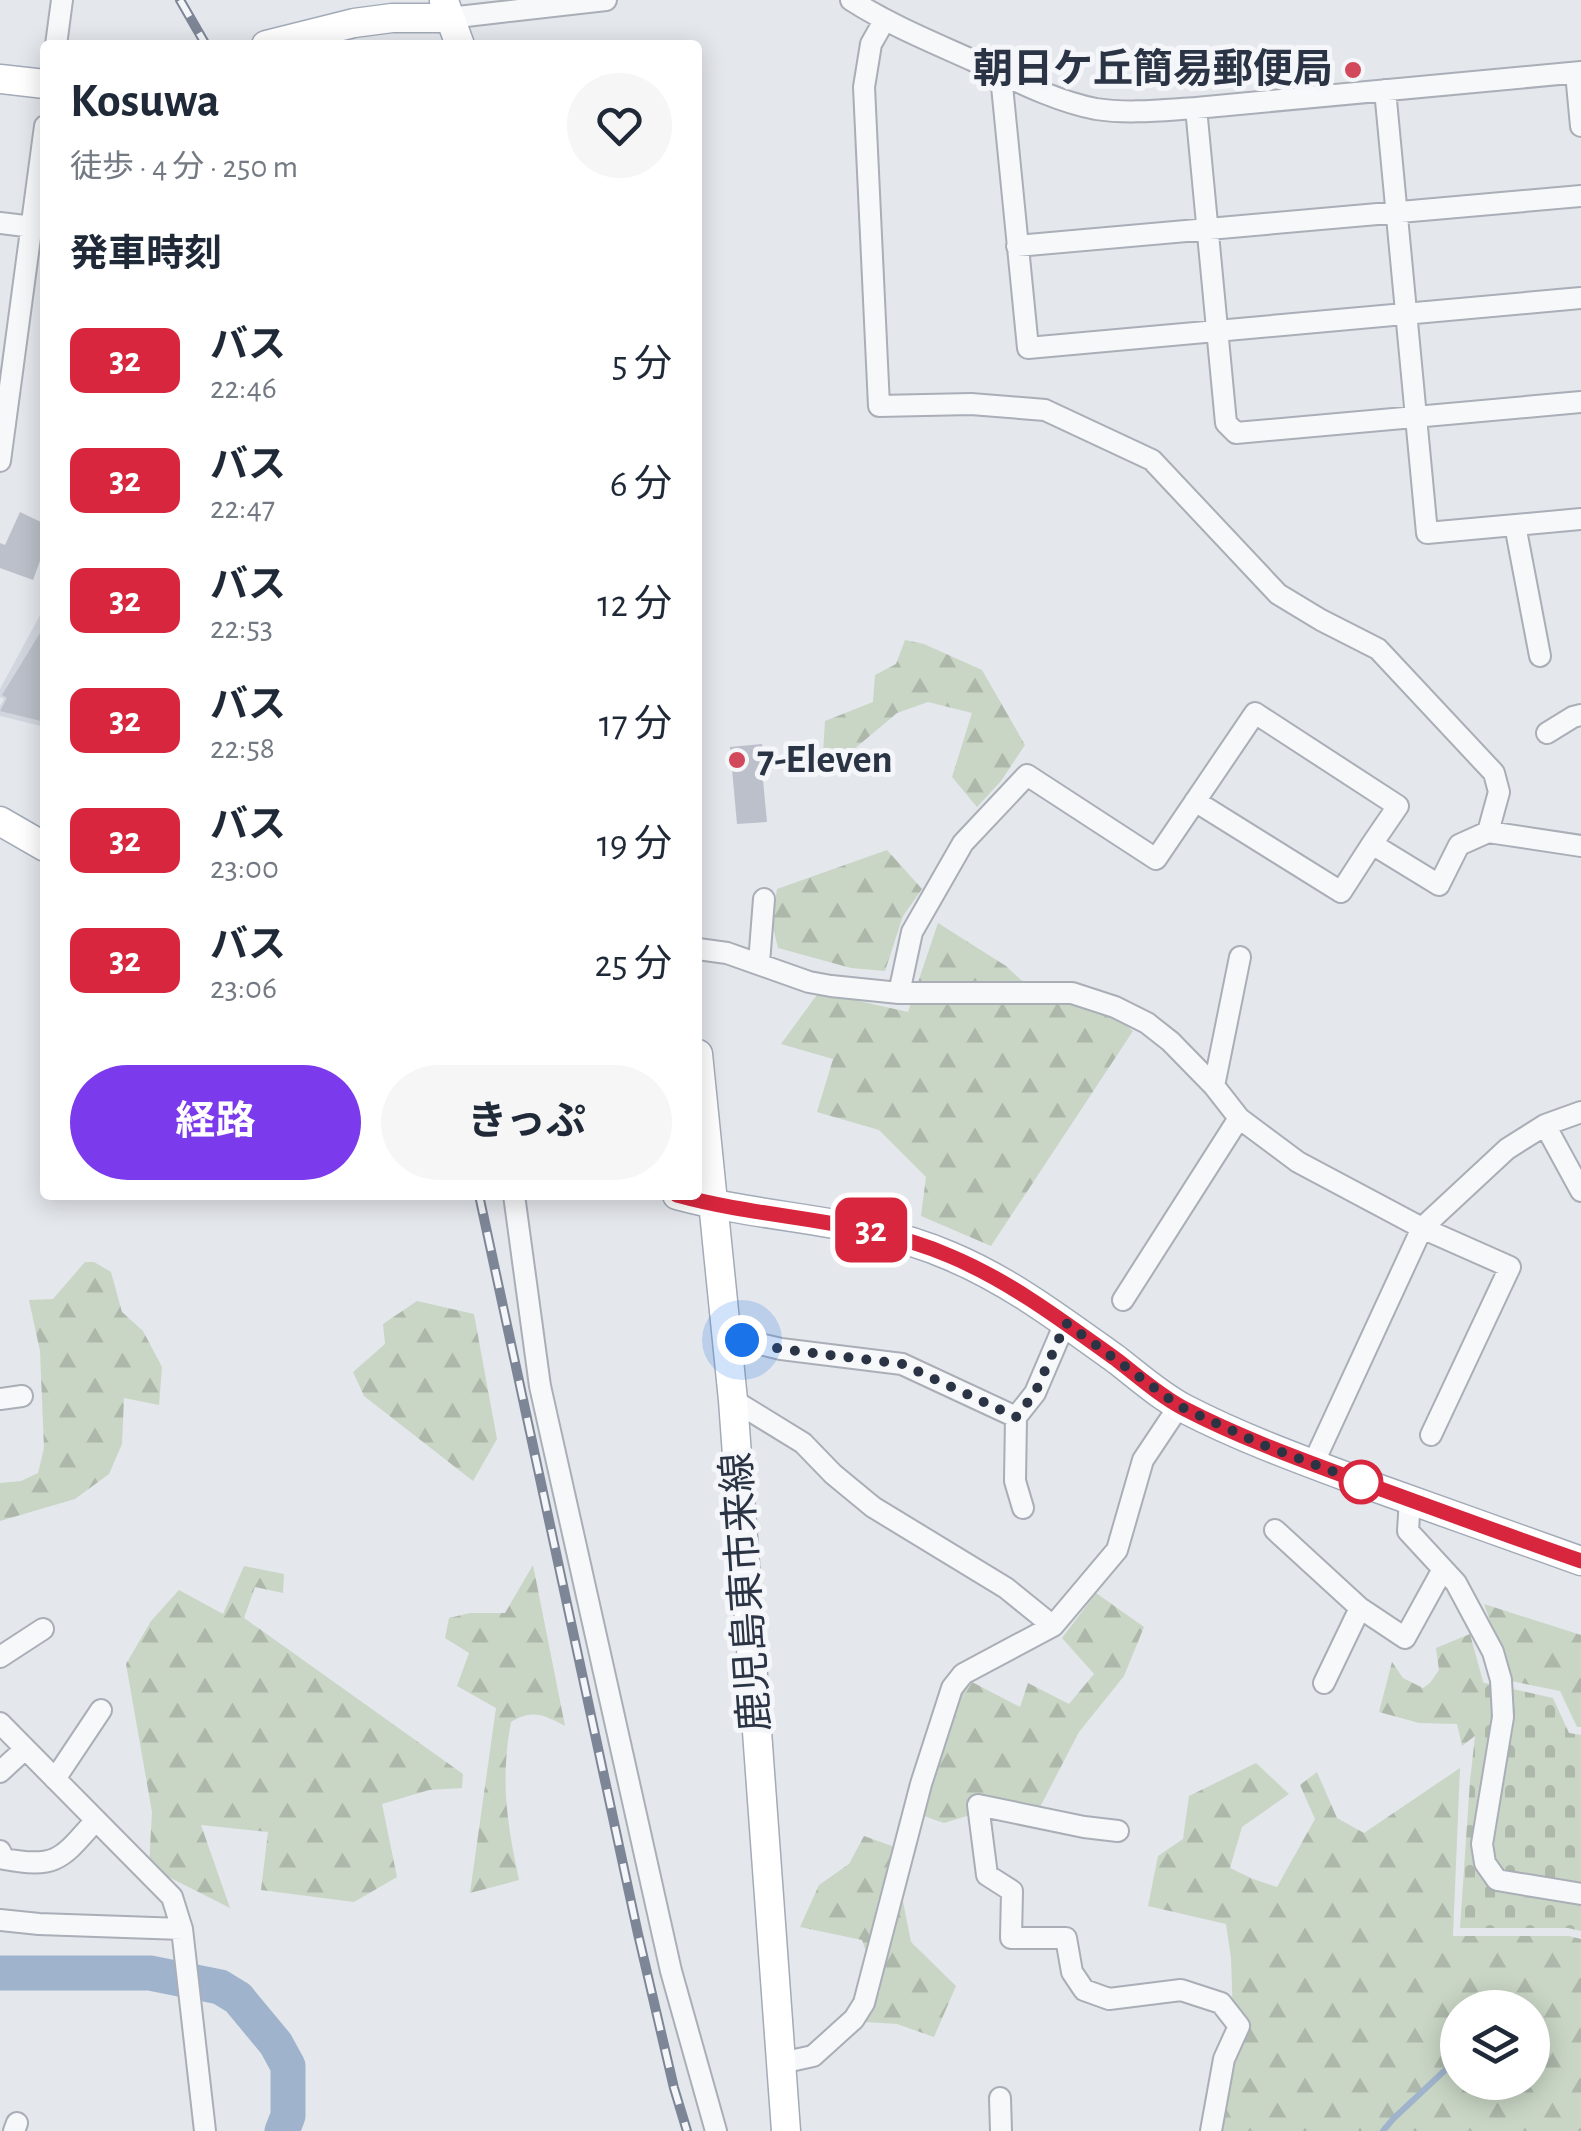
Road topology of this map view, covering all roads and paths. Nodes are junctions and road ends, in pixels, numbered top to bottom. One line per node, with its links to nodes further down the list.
1 (62, 0): 7 (street)
2 (606, 0): 4 (street)
3 (850, 0): 5 (street)
4 (446, 9): 6 (main road); 9 (main road)
5 (884, 20): 11 (street); 37 (street)
6 (357, 33): 8 (main road)
7 (57, 40)
8 (304, 40)
9 (458, 40)
10 (1578, 72): 14 (street); 16 (street)
11 (1003, 75): 15 (street); 23 (street)
12 (0, 79): 13 (main road)
13 (40, 83)
14 (1384, 90): 15 (street); 19 (street)
15 (1196, 108): 22 (street)
16 (1581, 126)
17 (40, 168): 21 (street)
18 (1581, 196): 19 (street)
19 (1396, 213): 22 (street); 25 (street)
20 (0, 223): 21 (street)
21 (33, 227): 29 (street)
22 (1208, 230): 23 (street); 26 (street)
23 (1017, 246): 26 (street)
24 (1581, 298): 25 (street)
25 (1407, 314): 26 (street); 28 (street)
26 (1217, 331): 28 (street)
27 (1581, 402): 28 (street)
28 (1416, 417): 31 (street)
29 (0, 461)
30 (1581, 519): 31 (street)
31 (1515, 525): 32 (street)
32 (1540, 656)
33 (1581, 715): 34 (street)
34 (1547, 733)
35 (1195, 801): 39 (street); 39 (street); 45 (street)
36 (0, 821): 38 (main road)
37 (1488, 832): 39 (street); 40 (street)
38 (40, 843)
39 (1372, 844)
40 (1581, 846)
41 (764, 900): 44 (street)
42 (702, 949): 44 (street)
43 (1240, 957): 46 (street)
44 (759, 963): 45 (street)
45 (898, 993): 46 (street)
46 (1214, 1086): 49 (street)
47 (702, 1092): 54 (main road, 鹿児島東市来線)
48 (1581, 1112): 50 (street)
49 (1239, 1118): 55 (street); 56 (street)
50 (1544, 1125): 51 (street); 55 (street)
51 (1581, 1191)
52 (515, 1200): 90 (street)
53 (696, 1200): 54 (main road)
54 (714, 1205): 57 (main road); 58 (main road, 鹿児島東市来線)
55 (1422, 1228): 64 (street); 65 (street)
56 (1123, 1300)
57 (1066, 1323): 62 (main road); 63 (street)
58 (726, 1336): 61 (main road, 鹿児島東市来線); 63 (street)
59 (22, 1396): 60 (street)
60 (0, 1400)
61 (733, 1400): 72 (street); 87 (main road, 鹿児島東市来線)
62 (1179, 1406): 65 (main road); 72 (street)
63 (1016, 1417): 67 (street)
64 (1430, 1435)
65 (1313, 1464): 66 (main road)
66 (1410, 1500): 69 (main road); 70 (street)
67 (1022, 1508)
68 (1275, 1530): 71 (street)
69 (1581, 1561)
70 (1443, 1568): 71 (street); 84 (street)
71 (1360, 1608): 75 (street)
72 (1054, 1626): 87 (street)
73 (43, 1630): 74 (street)
74 (0, 1657)
75 (1324, 1683)
76 (101, 1710): 80 (street)
77 (0, 1724): 78 (street)
78 (25, 1749): 79 (street); 80 (street)
79 (0, 1772)
80 (54, 1779): 81 (street)
81 (96, 1820): 83 (street); 86 (street)
82 (1118, 1831): 93 (street)
83 (0, 1850)
84 (1581, 1894)
85 (0, 1920): 86 (street)
86 (182, 1929): 89 (street)
87 (781, 2063): 91 (main road, 鹿児島東市来線)
88 (1000, 2098): 92 (street)
89 (205, 2131)
90 (716, 2131)
91 (786, 2131)
92 (1000, 2131)
93 (1211, 2131)

